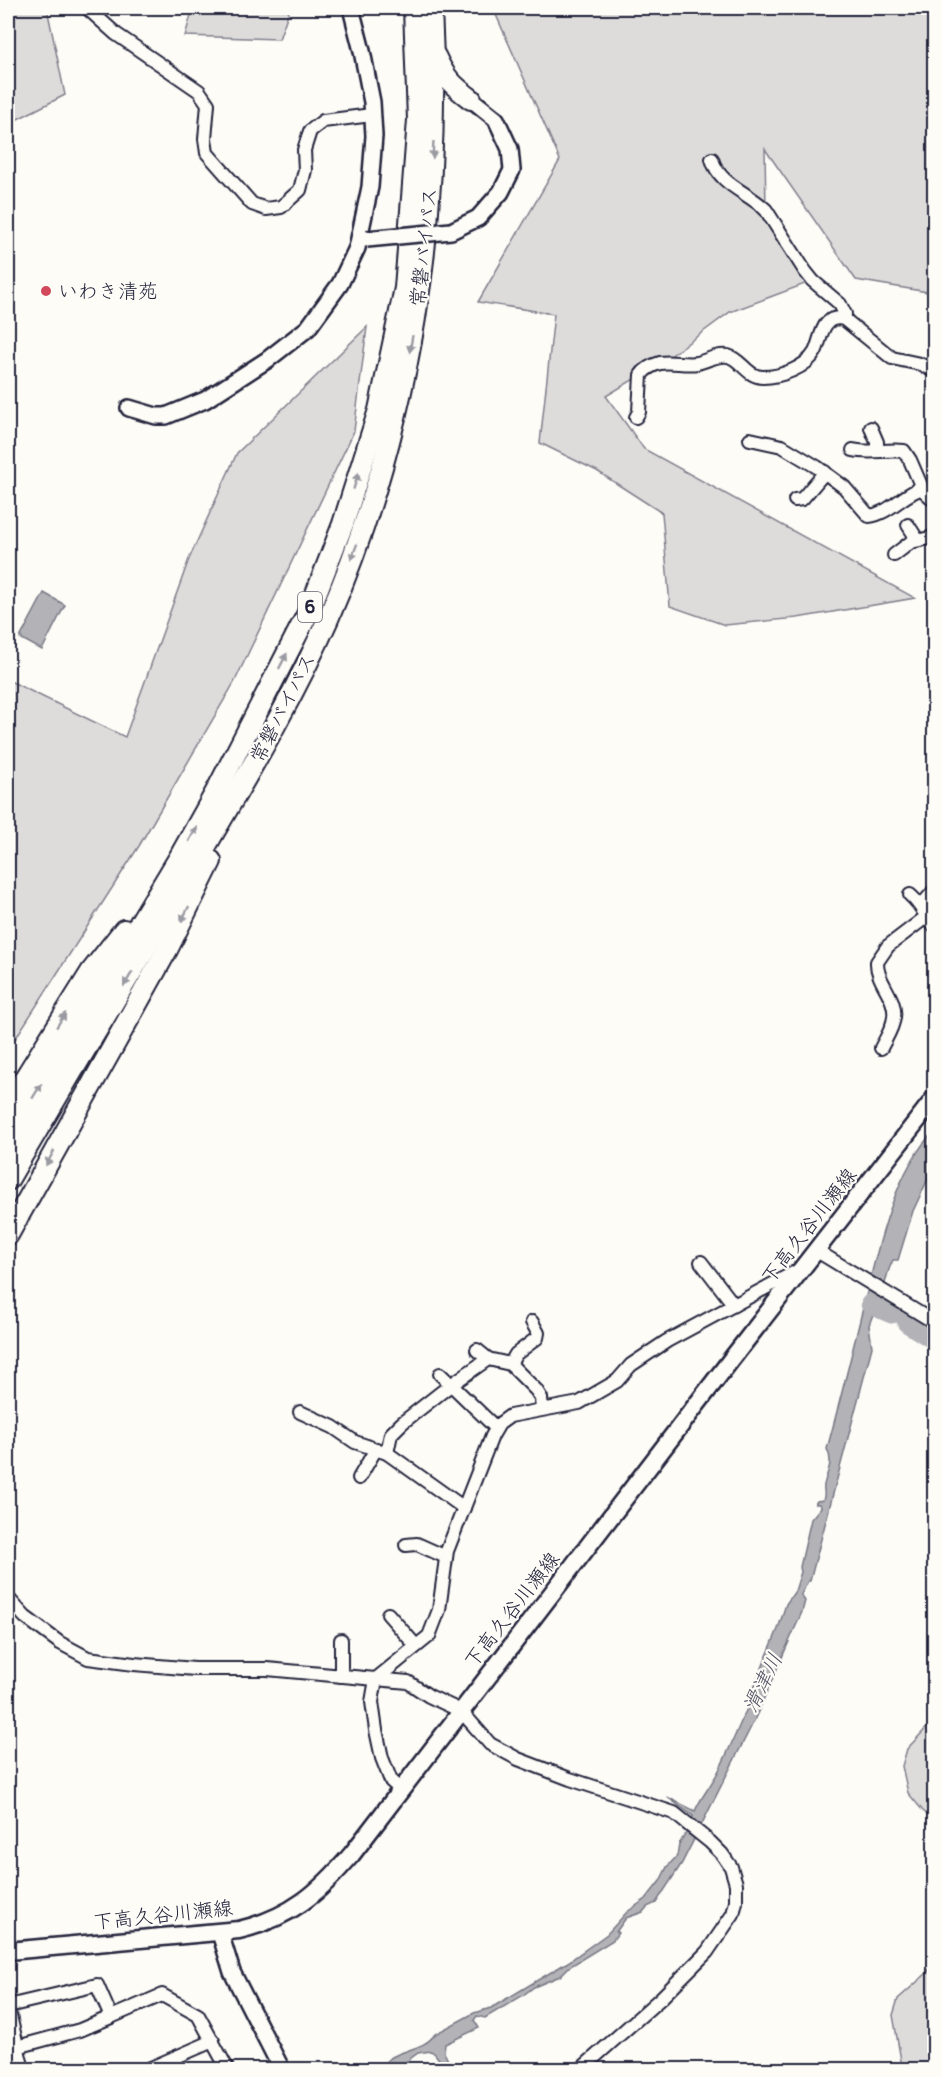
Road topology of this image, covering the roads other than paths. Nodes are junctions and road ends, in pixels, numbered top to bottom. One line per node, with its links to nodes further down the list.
1 (87, 8): 7 (street)
2 (351, 8): 7 (street)
3 (414, 8): 28 (highway, 常磐バイパス / 6, one-way to 3)
4 (431, 8): 5 (highway, 常磐バイパス / 6)
5 (434, 51): 6 (highway); 8 (highway, 常磐バイパス / 6)
6 (471, 99): 8 (highway); 10 (street, bridge)
7 (372, 115): 10 (street)
8 (434, 119): 27 (highway, 常磐バイパス / 6, one-way to 27)
9 (712, 159): 11 (street)
10 (362, 244): 13 (street)
11 (844, 319): 12 (street); 14 (street)
12 (934, 370)
13 (129, 408)
14 (636, 417)
15 (871, 428): 18 (street)
16 (750, 439): 19 (street)
17 (853, 450): 18 (street)
18 (878, 450): 20 (street)
19 (825, 472): 20 (street); 21 (street)
20 (922, 488): 22 (street)
21 (795, 500)
22 (934, 500)
23 (908, 525): 25 (street)
24 (934, 535): 25 (street)
25 (917, 539): 26 (street)
26 (894, 555)
27 (254, 766): 36 (highway, 常磐バイパス / 6, one-way to 36); 37 (highway, one-way to 37)
28 (179, 858): 34 (highway, one-way to 28); 35 (highway, 常磐バイパス / 6, one-way to 28)
29 (934, 891): 31 (street)
30 (910, 895): 31 (street)
31 (927, 916): 32 (street)
32 (881, 1048)
33 (934, 1099): 38 (main road, 下高久谷川瀬線)
34 (8, 1105)
35 (8, 1141)
36 (8, 1180)
37 (8, 1234)
38 (817, 1251): 40 (main road, 下高久谷川瀬線); 43 (street)
39 (701, 1262): 41 (street)
40 (804, 1268): 41 (street); 63 (main road, 下高久谷川瀬線)
41 (734, 1305): 49 (street)
42 (532, 1322): 46 (street)
43 (934, 1322)
44 (477, 1350): 45 (street)
45 (488, 1359): 46 (street); 48 (street)
46 (510, 1364): 49 (street)
47 (440, 1374): 48 (street)
48 (450, 1385): 51 (street); 52 (street)
49 (542, 1409): 51 (street)
50 (300, 1412): 52 (street)
51 (496, 1428): 54 (street)
52 (382, 1451): 53 (street); 54 (street)
53 (359, 1478)
54 (464, 1508): 56 (street)
55 (406, 1545): 56 (street)
56 (446, 1557): 60 (street)
57 (8, 1598): 61 (street)
58 (388, 1614): 60 (street)
59 (341, 1640): 61 (street)
60 (416, 1647): 62 (street)
61 (341, 1676): 62 (street)
62 (376, 1679): 63 (street); 64 (street)
63 (461, 1711): 64 (main road, 下高久谷川瀬線); 75 (street)
64 (401, 1790): 65 (main road, 下高久谷川瀬線)
65 (220, 1933): 66 (main road, 下高久谷川瀬線); 74 (street)
66 (8, 1951)
67 (8, 2007): 68 (street); 70 (street)
68 (111, 2017): 69 (street); 70 (street)
69 (213, 2041): 72 (street); 73 (street)
70 (17, 2047): 71 (street)
71 (23, 2070)
72 (146, 2070)
73 (228, 2070)
74 (282, 2070)
75 (580, 2070)

